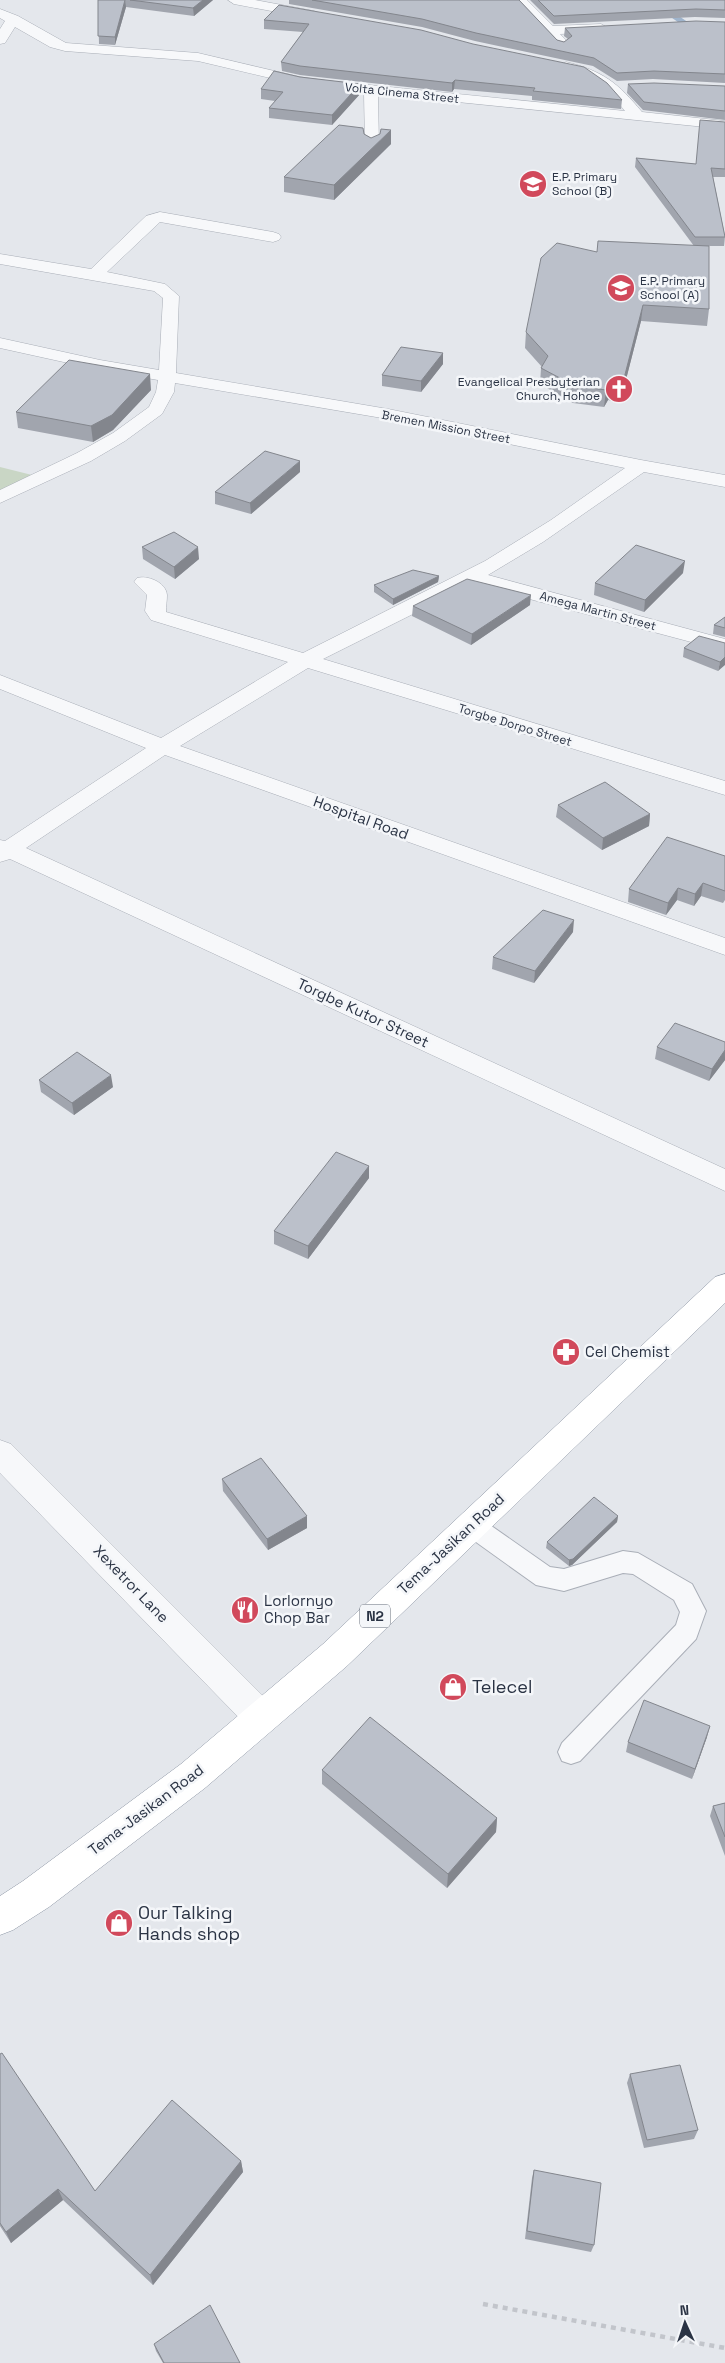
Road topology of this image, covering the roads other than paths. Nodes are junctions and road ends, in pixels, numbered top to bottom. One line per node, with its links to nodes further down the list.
1 (234, 0): 4 (street)
2 (520, 0): 7 (street)
3 (0, 13): 5 (street, Volta Cinema Street)
4 (332, 18)
5 (13, 20): 8 (street); 13 (street, Volta Cinema Street)
6 (616, 27): 7 (street)
7 (551, 30): 10 (street)
8 (0, 40)
9 (549, 63): 10 (street)
10 (588, 71): 12 (street)
11 (632, 86): 12 (street)
12 (613, 87): 14 (street)
13 (371, 90): 14 (street, Volta Cinema Street); 16 (street)
14 (638, 117): 15 (street, Volta Cinema Street)
15 (725, 126)
16 (372, 147)
17 (273, 237): 19 (street)
18 (0, 260): 19 (street)
19 (95, 274): 21 (street)
20 (0, 343): 21 (street, Bremen Mission Street)
21 (167, 377): 22 (street, Bremen Mission Street); 24 (street)
22 (641, 466): 23 (street, Bremen Mission Street); 25 (street)
23 (725, 481)
24 (0, 497)
25 (471, 577): 27 (street, Amega Martin Street); 28 (street)
26 (144, 582): 28 (street, Torgbe Dorpo Street)
27 (725, 645)
28 (305, 661): 30 (street); 31 (street, Torgbe Dorpo Street)
29 (0, 681): 30 (street, Hospital Road)
30 (163, 747): 32 (street); 33 (street, Hospital Road)
31 (725, 788)
32 (3, 850): 34 (street, Torgbe Kutor Street)
33 (725, 947)
34 (725, 1181)
35 (725, 1285): 37 (highway, Tema-Jasikan Road / N2)
36 (0, 1452): 38 (street, Xexetror Lane)
37 (471, 1525): 38 (highway, Tema-Jasikan Road / N2); 39 (lane)
38 (261, 1717): 40 (highway, Tema-Jasikan Road / N2)
39 (571, 1752)
40 (0, 1918)

